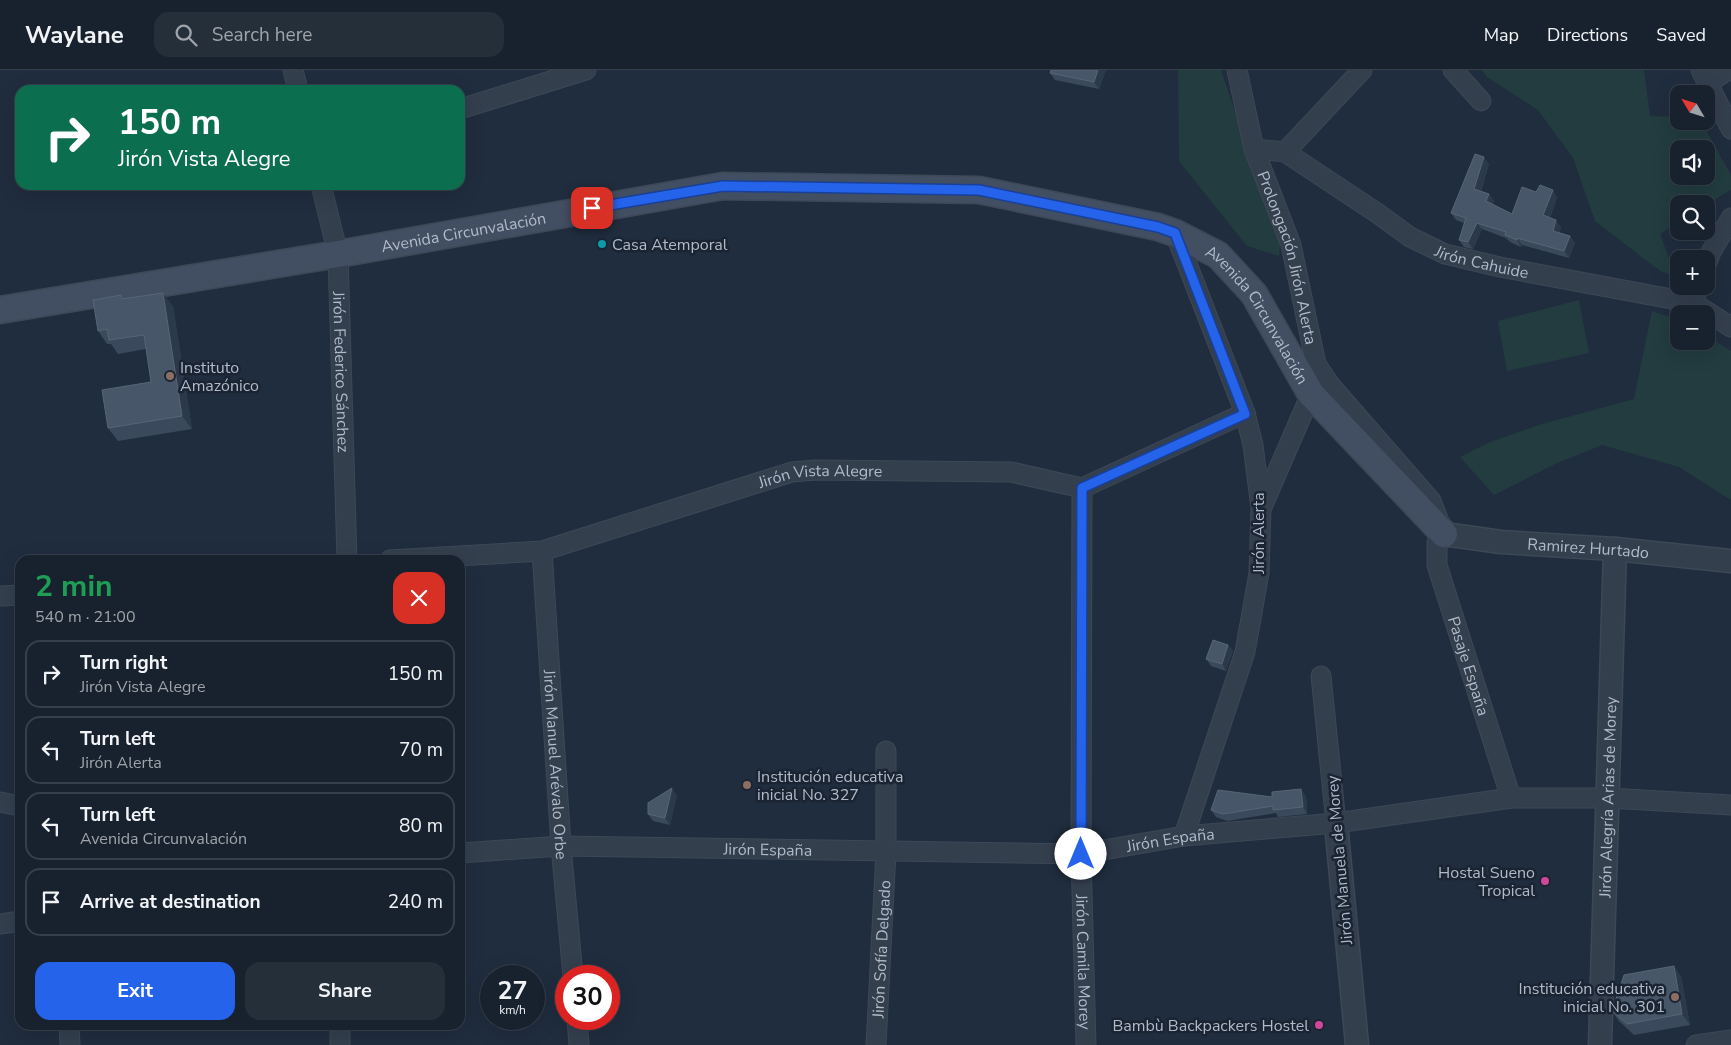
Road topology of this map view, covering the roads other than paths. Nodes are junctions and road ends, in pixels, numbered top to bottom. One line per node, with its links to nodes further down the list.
1 (293, 70): 8 (street)
2 (586, 70): 10 (street)
3 (1237, 70): 12 (street, Prolongación Jirón Alerta)
4 (1362, 70): 13 (street)
5 (1453, 70): 9 (street)
6 (1728, 70): 7 (street)
7 (1704, 77): 11 (street)
8 (297, 85)
9 (1481, 101)
10 (465, 107)
11 (1731, 129)
12 (1254, 149): 13 (street, Jirón Cahuide); 27 (street, Prolongación Jirón Alerta)
13 (1285, 152): 19 (street, Jirón Cahuide)
14 (322, 190): 18 (street, Jirón Federico Sánchez)
15 (1731, 218): 17 (street)
16 (1175, 233): 18 (main road, Avenida Circunvalación); 23 (main road, Avenida Circunvalación); 24 (street, Jirón Alerta)
17 (1712, 250)
18 (338, 254): 21 (main road, Avenida Circunvalación); 30 (street, Jirón Federico Sánchez)
19 (1670, 290)
20 (1697, 295): 22 (street, Jirón Cahuide)
21 (0, 310)
22 (1731, 326)
23 (1311, 394): 26 (street); 27 (main road, Avenida Circunvalación)
24 (1245, 414): 25 (street); 26 (street, Jirón Alerta)
25 (1082, 488): 29 (street, Jirón Vista Alegre); 47 (street, Jirón Camila Morey)
26 (1261, 508): 43 (street, Jirón Alerta)
27 (1444, 534): 28 (street, Ramirez Hurtado); 37 (street, Pasaje España)
28 (1615, 549): 32 (street, Ramirez Hurtado); 38 (street, Jirón Alegría Arias de Morey)
29 (542, 551): 31 (street, Jirón Vista Alegre); 44 (street, Jirón Manuel Arévalo Orbe)
30 (347, 555)
31 (465, 556)
32 (1731, 561)
33 (15, 595): 34 (street)
34 (0, 596)
35 (1321, 676): 42 (street, Jirón Manuela de Morey)
36 (886, 750): 45 (street, Jirón Sofía Delgado)
37 (1511, 798): 38 (street, Jirón España); 42 (street, Jirón España)
38 (1608, 798): 41 (street, Jirón España); 61 (street, Jirón Alegría Arias de Morey)
39 (0, 802): 40 (street)
40 (15, 805)
41 (1731, 805)
42 (1336, 822): 43 (street, Jirón España); 60 (street, Jirón Manuela de Morey)
43 (1184, 836): 47 (street, Jirón España)
44 (561, 846): 45 (street, Jirón España); 46 (street, Jirón España); 50 (street, Jirón Manuel Arévalo Orbe)
45 (886, 852): 47 (street, Jirón España); 58 (street, Jirón Sofía Delgado)
46 (465, 853)
47 (1081, 854): 59 (street, Jirón Camila Morey)
48 (15, 922): 49 (street)
49 (0, 924)
50 (572, 965)
51 (69, 1030): 55 (street)
52 (340, 1030): 56 (street)
53 (578, 1030): 57 (street)
54 (1731, 1040): 62 (street)
55 (70, 1045)
56 (340, 1045)
57 (579, 1045)
58 (876, 1045)
59 (1086, 1045)
60 (1357, 1045)
61 (1600, 1045)
62 (1696, 1045)

